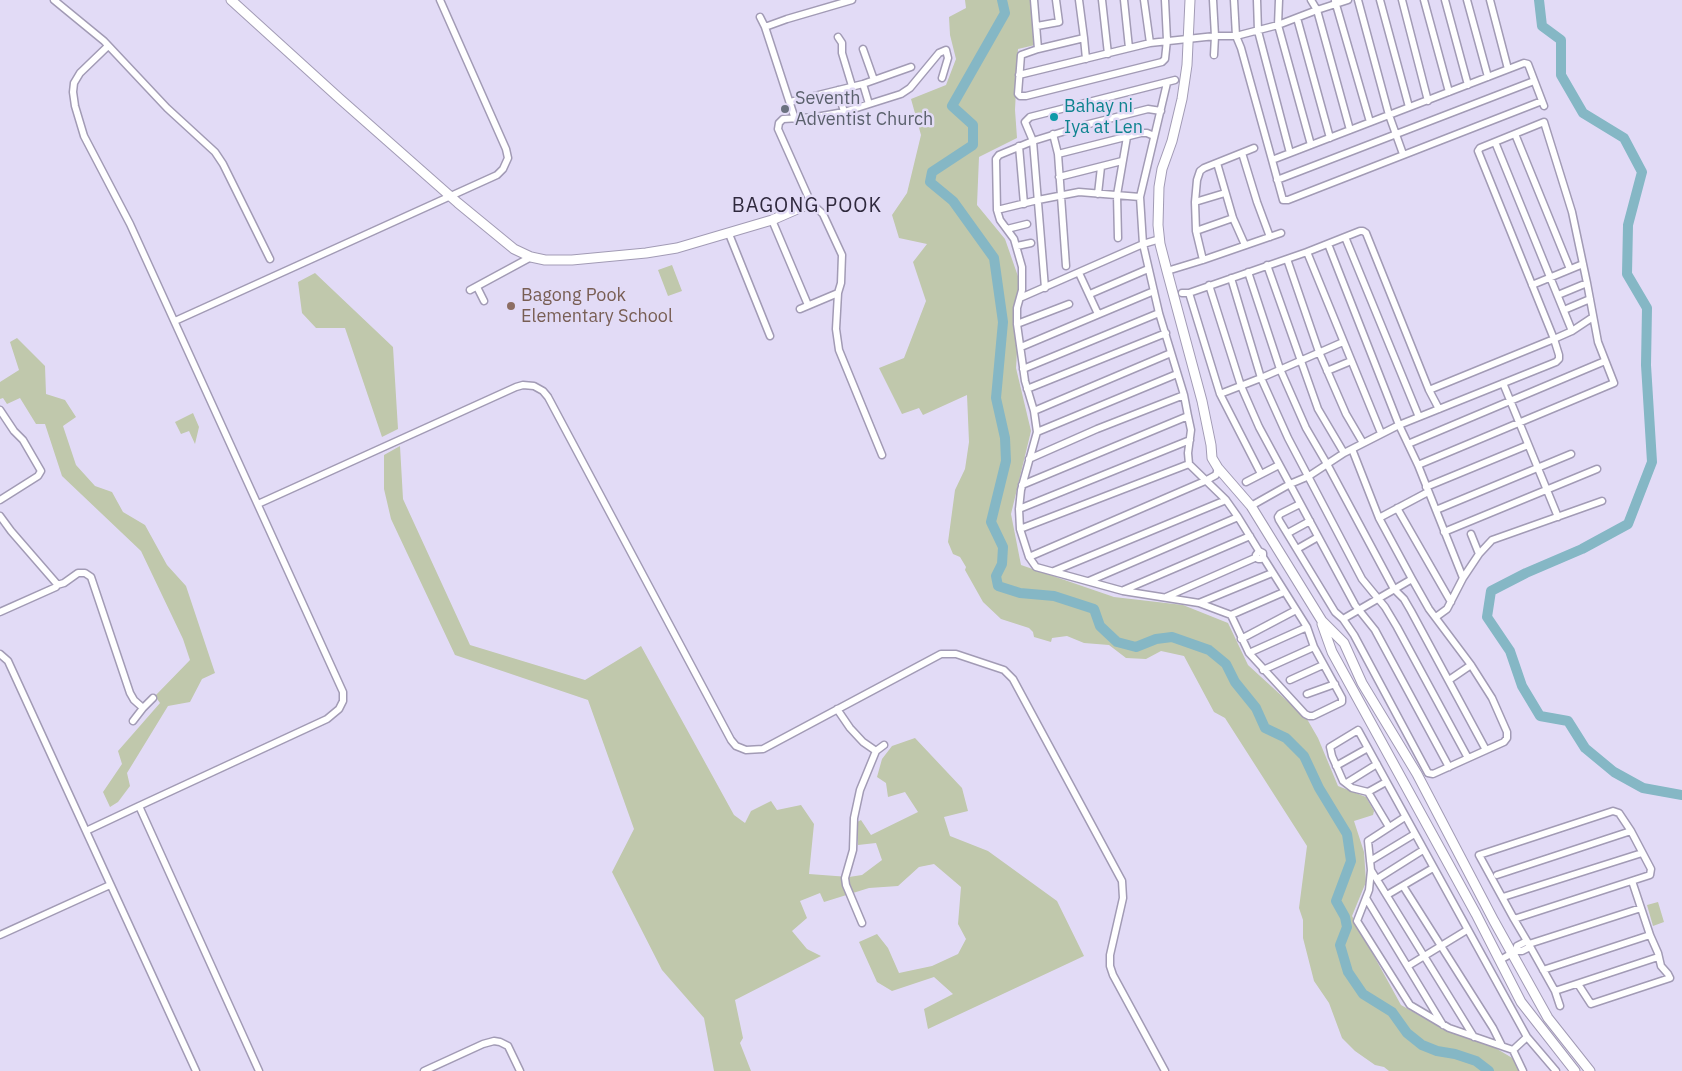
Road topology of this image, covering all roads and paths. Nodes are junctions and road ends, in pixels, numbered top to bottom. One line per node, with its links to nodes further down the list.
1 (54, 0): 41 (street)
2 (231, 0): 96 (street)
3 (440, 0): 96 (street)
4 (852, 0): 32 (street)
5 (1034, 0): 31 (street)
6 (1056, 0): 31 (street)
7 (1079, 0): 37 (street)
8 (1102, 0): 45 (street)
9 (1124, 0): 42 (street)
10 (1144, 0): 40 (street)
11 (1165, 0): 39 (street)
12 (1190, 0): 38 (street)
13 (1212, 0): 35 (street)
14 (1234, 0): 36 (street)
15 (1257, 0): 33 (street)
16 (1279, 0): 30 (street)
17 (1311, 0): 27 (street)
18 (1348, 0): 26 (street)
19 (1358, 0): 68 (street)
20 (1380, 0): 65 (street)
21 (1402, 0): 62 (street)
22 (1424, 0): 61 (street)
23 (1445, 0): 58 (street)
24 (1467, 0): 51 (street)
25 (1490, 0): 49 (street)
26 (1336, 2): 27 (street); 70 (street)
27 (1317, 10): 29 (street); 71 (street)
28 (760, 17): 32 (street)
29 (1297, 18): 30 (street); 77 (street)
30 (1278, 25): 33 (street); 80 (street)
31 (1037, 26): 44 (street)
32 (765, 27): 63 (street)
33 (1258, 31): 36 (street); 84 (street)
34 (838, 36): 59 (street)
35 (1215, 36): 36 (street); 38 (street); 46 (street)
36 (1236, 36): 87 (street)
37 (1084, 38): 44 (street); 47 (street)
38 (1189, 38): 39 (street); 114 (street)
39 (1167, 40): 40 (street); 50 (street)
40 (1150, 43): 42 (street)
41 (108, 46): 123 (street); 153 (street)
42 (1129, 48): 45 (street)
43 (863, 49): 53 (street)
44 (1038, 49): 50 (street)
45 (1108, 54): 47 (street)
46 (1214, 55)
47 (1086, 59): 50 (street)
48 (911, 67): 53 (street)
49 (1508, 69): 51 (street); 55 (street)
50 (1019, 76)
51 (1488, 77): 58 (street)
52 (942, 78): 64 (street)
53 (874, 80): 57 (street)
54 (1175, 80): 56 (street)
55 (1534, 81): 74 (street); 86 (street)
56 (1167, 82): 66 (street); 78 (street)
57 (863, 84): 59 (street); 64 (street)
58 (1468, 85): 61 (street)
59 (852, 86): 60 (street)
60 (838, 90): 63 (street); 67 (street)
61 (1449, 92): 62 (street)
62 (1428, 100): 65 (street)
63 (790, 102): 69 (street)
64 (869, 104): 67 (street)
65 (1409, 108): 68 (street)
66 (1161, 111): 72 (street); 75 (street)
67 (844, 112): 69 (street)
68 (1389, 114): 70 (street); 74 (street)
69 (795, 119): 101 (street)
70 (1370, 122): 71 (street)
71 (1350, 130): 77 (street)
72 (1053, 134): 78 (street); 85 (street)
73 (1515, 134): 79 (street); 125 (street); 129 (street)
74 (1397, 135): 86 (street); 92 (street)
75 (1154, 136): 76 (street); 98 (street)
76 (1127, 137): 85 (street); 88 (street)
77 (1330, 138): 80 (street)
78 (1033, 141): 81 (street); 99 (street)
79 (1495, 142): 134 (street); 137 (street)
80 (1311, 145): 84 (street)
81 (1019, 146): 102 (street); 103 (street)
82 (1254, 148): 83 (street)
83 (1242, 153): 89 (street); 111 (street)
84 (1290, 153): 87 (street)
85 (1058, 154): 91 (street)
86 (1404, 154): 92 (street)
87 (1272, 160): 92 (street)
88 (1122, 161): 90 (street); 95 (street)
89 (1217, 163): 93 (street); 100 (street)
90 (1100, 167): 91 (street); 94 (street)
91 (1059, 176): 97 (street)
92 (1277, 180)
93 (1225, 192): 100 (street); 104 (street)
94 (1098, 194): 95 (street); 97 (street)
95 (1117, 195): 98 (street); 113 (street)
96 (450, 196): 121 (street); 153 (street)
97 (1060, 197): 99 (street); 127 (street)
98 (1140, 197): 116 (street)
99 (1038, 200): 102 (street); 138 (street)
100 (1195, 202): 108 (street)
101 (811, 203): 105 (street); 140 (street)
102 (1024, 204): 103 (street)
103 (997, 210): 107 (street)
104 (1233, 218): 108 (street); 118 (street)
105 (772, 220): 110 (street); 147 (street)
106 (1027, 224): 107 (street)
107 (1007, 229): 119 (street)
108 (1196, 231): 124 (street)
109 (1281, 233): 111 (street)
110 (728, 234): 121 (street); 157 (street)
111 (1270, 236): 118 (street)
112 (1345, 237): 117 (street); 174 (street); 182 (street)
113 (1118, 238)
114 (1160, 239): 116 (street); 130 (street)
115 (1031, 243): 119 (street)
116 (1143, 244): 128 (street); 132 (street)
117 (1328, 244): 120 (street); 184 (street)
118 (1245, 245): 124 (street)
119 (1017, 246): 143 (street)
120 (1307, 252): 122 (street); 159 (street)
121 (531, 257): 145 (street)
122 (1287, 258): 126 (street); 161 (street)
123 (270, 259)
124 (1203, 260): 130 (street)
125 (1583, 264): 129 (street); 135 (street)
126 (1267, 265): 131 (street); 163 (street)
127 (1066, 266)
128 (1148, 269): 139 (street); 141 (street)
129 (1570, 269): 134 (street)
130 (1167, 271): 200 (street)
131 (1248, 272): 133 (street); 167 (street)
132 (1079, 273): 138 (street); 141 (street)
133 (1231, 278): 136 (street); 170 (street)
134 (1550, 278): 137 (street); 142 (street)
135 (1587, 283): 142 (street); 144 (street)
136 (1209, 285): 172 (street); 175 (street)
137 (1532, 286): 158 (street)
138 (1045, 288): 143 (street)
139 (1154, 292): 150 (street); 151 (street)
140 (838, 293): 147 (street); 194 (street)
141 (1090, 294): 151 (street)
142 (1558, 295): 149 (street)
143 (1020, 298): 154 (street)
144 (1590, 299): 149 (street); 152 (street)
145 (484, 301)
146 (1069, 304): 154 (street)
147 (808, 305): 148 (street)
148 (800, 309)
149 (1564, 310): 155 (street)
150 (1159, 313): 156 (street); 166 (street)
151 (1098, 314): 160 (street)
152 (1593, 317): 155 (street); 165 (street)
153 (175, 321): 214 (street)
154 (1017, 324): 160 (street)
155 (1572, 331): 158 (street)
156 (1166, 332): 162 (street); 173 (street)
157 (770, 336)
158 (1554, 339): 171 (street); 174 (street)
159 (1343, 342): 161 (street); 164 (street)
160 (1021, 347): 166 (street)
161 (1318, 352): 163 (street); 168 (street)
162 (1171, 353): 169 (street); 180 (street)
163 (1300, 360): 167 (street); 192 (street)
164 (1351, 361): 168 (street); 186 (street)
165 (1605, 361): 177 (street); 183 (street)
166 (1023, 369): 173 (street)
167 (1280, 369): 170 (street); 197 (street)
168 (1327, 371): 188 (street)
169 (1177, 374): 176 (street); 185 (street)
170 (1261, 378): 172 (street); 204 (street)
171 (1503, 383): 177 (street); 178 (street)
172 (1241, 386): 175 (street); 198 (street)
173 (1027, 389): 180 (street)
174 (1429, 390): 178 (street)
175 (1220, 394): 203 (street)
176 (1184, 395): 181 (street); 195 (street)
177 (1510, 401): 183 (street); 189 (street)
178 (1439, 409): 182 (street)
179 (0, 410): 211 (street)
180 (1034, 411): 185 (street)
181 (1188, 416): 187 (street); 207 (street)
182 (1419, 417): 184 (street)
183 (1519, 423): 190 (street); 199 (street)
184 (1399, 424): 186 (street); 189 (street)
185 (1037, 432): 195 (street)
186 (1381, 433): 188 (street)
187 (1190, 440): 196 (street); 218 (street)
188 (1363, 443): 191 (street)
189 (1408, 444): 199 (street)
190 (1528, 445): 201 (street); 209 (street)
191 (1352, 449): 192 (street); 223 (street)
192 (1344, 453): 197 (street)
193 (1571, 454): 201 (street)
194 (882, 455)
195 (1029, 459): 207 (street)
196 (1189, 464): 205 (street); 225 (street)
197 (1327, 464): 204 (street); 242 (street)
198 (1279, 465): 203 (street); 208 (street)
199 (1418, 465): 209 (street)
200 (1218, 468): 205 (street); 216 (street)
201 (1537, 468): 210 (street); 219 (street)
202 (1597, 469): 210 (street)
203 (1261, 474): 206 (street)
204 (1309, 476): 208 (street); 245 (street)
205 (1205, 481): 212 (street); 234 (street)
206 (1246, 482)
207 (1022, 484): 218 (street)
208 (1290, 484): 215 (street); 216 (street)
209 (1427, 490): 217 (street); 219 (street)
210 (1547, 490): 222 (street); 226 (street)
211 (0, 500)
212 (1226, 500): 221 (street); 235 (street)
213 (1602, 501): 222 (street)
214 (258, 504): 269 (street); 282 (street)
215 (1300, 504): 224 (street); 227 (street)
216 (1251, 506): 254 (street)
217 (1398, 508): 223 (street); 246 (street)
218 (1019, 509): 225 (street)
219 (1436, 510): 226 (street)
220 (0, 516): 240 (street)
221 (1238, 517): 229 (street); 239 (street)
222 (1558, 517): 232 (street)
223 (1380, 518): 238 (street)
224 (1310, 520): 227 (street); 230 (street)
225 (1020, 530): 234 (street)
226 (1444, 532): 237 (street)
227 (1288, 533): 231 (street)
228 (1471, 534): 232 (street)
229 (1250, 536): 233 (street); 241 (street)
230 (1318, 537): 231 (street); 249 (street)
231 (1296, 549): 253 (street)
232 (1479, 554): 237 (street)
233 (1259, 555): 236 (street); 244 (street)
234 (1029, 557): 235 (street)
235 (1054, 571): 239 (street)
236 (1272, 574): 243 (street); 247 (street)
237 (1463, 578): 246 (street)
238 (1412, 579): 242 (street); 252 (street)
239 (1089, 581): 241 (street)
240 (57, 585): 250 (street); 268 (street)
241 (1123, 590): 244 (street)
242 (1395, 590): 245 (street); 264 (street)
243 (1284, 592): 248 (street); 251 (street)
244 (1165, 597): 247 (street)
245 (1378, 600): 249 (street); 275 (street)
246 (1451, 602): 252 (street)
247 (1199, 603): 251 (street)
248 (1296, 610): 255 (street); 256 (street)
249 (1359, 610): 253 (street); 278 (street)
250 (0, 612)
251 (1231, 615): 256 (street)
252 (1436, 617): 260 (street)
253 (1343, 619): 278 (street)
254 (1322, 621): 309 (street); 312 (street)
255 (1307, 627): 257 (street); 258 (street)
256 (1241, 639): 258 (street)
257 (1314, 647): 261 (street); 262 (street)
258 (1249, 653): 262 (street)
259 (0, 654): 285 (street)
260 (1471, 664): 264 (street); 273 (street)
261 (1323, 665): 263 (street); 265 (street)
262 (1263, 670): 265 (street)
263 (1290, 680)
264 (1449, 680): 273 (street)
265 (1335, 684): 266 (street)
266 (1307, 694)
267 (153, 698): 268 (street)
268 (143, 708): 270 (street)
269 (837, 709): 274 (street); 327 (street)
270 (133, 721)
271 (884, 745): 274 (street)
272 (1368, 748): 276 (street); 277 (street); 277 (street)
273 (1486, 750): 275 (street)
274 (876, 751): 303 (street)
275 (1468, 758): 278 (street)
276 (1377, 764): 279 (street); 280 (street)
277 (1336, 766): 281 (street)
278 (1449, 767)
279 (1348, 782)
280 (1386, 782): 281 (street); 283 (street)
281 (1368, 792): 284 (street)
282 (138, 806): 285 (street); 324 (street)
283 (1405, 817): 284 (street); 288 (street)
284 (1388, 827): 290 (street)
285 (86, 831): 296 (street)
286 (1630, 831): 289 (street); 293 (street); 302 (street)
287 (1413, 835): 290 (street)
288 (1424, 850): 291 (street); 294 (street)
289 (1642, 853): 295 (street); 299 (street)
290 (1370, 861): 292 (street)
291 (1433, 868): 297 (street); 304 (street)
292 (1372, 870): 294 (street); 300 (street)
293 (1497, 875)
294 (1377, 880): 298 (street)
295 (1632, 881): 301 (street); 302 (street)
296 (110, 885): 306 (street); 323 (street)
297 (1403, 886): 298 (street); 308 (street)
298 (1387, 895): 310 (street)
299 (1503, 897)
300 (1366, 898): 313 (street); 318 (street)
301 (1641, 908): 305 (street); 307 (street)
302 (1514, 919): 307 (street)
303 (862, 923)
304 (1467, 930): 308 (street); 320 (street)
305 (1650, 934): 311 (street); 314 (street)
306 (0, 935)
307 (1529, 944): 309 (street); 314 (street)
308 (1441, 945): 310 (street); 321 (street)
309 (1514, 952): 312 (street); 331 (street)
310 (1424, 956): 313 (street); 319 (street)
311 (1658, 957): 315 (street); 315 (street)
312 (1500, 960): 330 (street)
313 (1408, 966): 318 (street)
314 (1543, 970): 316 (street)
315 (1578, 984): 316 (street)
316 (1555, 991): 317 (street)
317 (1560, 1006)
318 (1443, 1025): 319 (street)
319 (1474, 1037): 321 (street)
320 (1527, 1037): 322 (street); 329 (street)
321 (1502, 1046): 322 (street)
322 (1513, 1050): 328 (street)
323 (196, 1071)
324 (259, 1071)
325 (424, 1071): 326 (street)
326 (520, 1071)
327 (1165, 1071)
328 (1523, 1071)
329 (1556, 1071)
330 (1575, 1071)
331 (1590, 1071)

